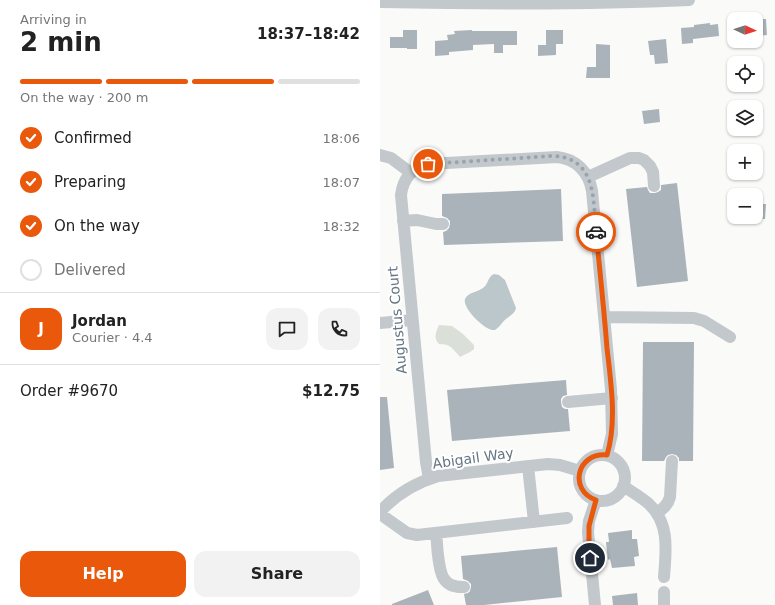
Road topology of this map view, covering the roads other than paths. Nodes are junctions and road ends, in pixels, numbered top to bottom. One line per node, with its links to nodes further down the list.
1 (689, 0): 2 (street)
2 (414, 1): 3 (street)
3 (380, 2)
4 (380, 155): 5 (street)
5 (411, 173): 6 (street); 8 (street, Augustus Court)
6 (588, 177): 7 (street); 10 (street)
7 (654, 186)
8 (403, 221): 9 (street); 11 (street, Augustus Court)
9 (443, 224)
10 (604, 317): 13 (street); 14 (street)
11 (412, 320): 12 (street); 20 (street, Augustus Court)
12 (380, 323)
13 (730, 337)
14 (612, 398): 15 (street); 16 (street)
15 (568, 402)
16 (607, 455): 19 (street); 21 (street)
17 (672, 461): 24 (street)
18 (528, 466): 19 (street, Abigail Way); 20 (street, Abigail Way); 26 (street)
19 (580, 471): 22 (street)
20 (429, 479): 23 (street, Abigail Way)
21 (623, 486): 22 (street); 24 (street)
22 (596, 500): 31 (street)
23 (380, 513): 27 (street)
24 (657, 513): 28 (street)
25 (567, 518): 26 (street)
26 (534, 522): 27 (street)
27 (436, 533): 29 (street)
28 (664, 577)
29 (464, 587)
30 (664, 592): 32 (street)
31 (595, 605)
32 (664, 605)

